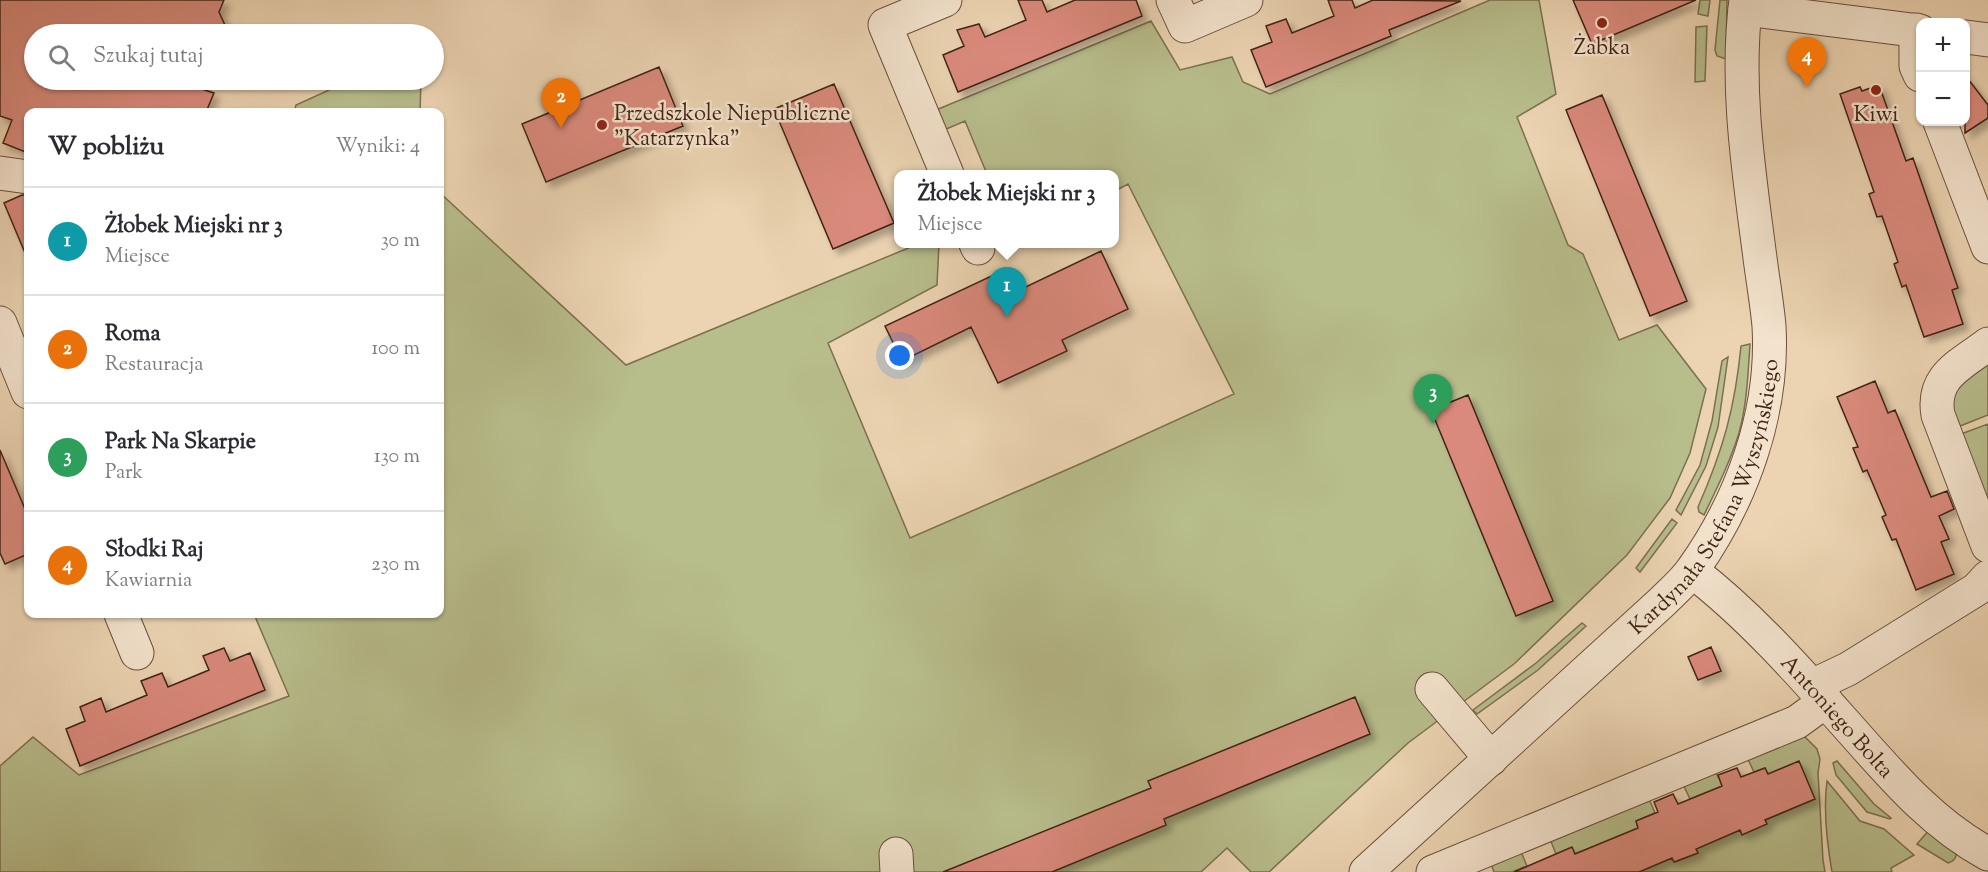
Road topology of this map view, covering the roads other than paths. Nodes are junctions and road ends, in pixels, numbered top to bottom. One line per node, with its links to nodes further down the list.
1 (945, 0): 9 (street)
2 (1173, 0): 3 (street)
3 (1246, 0)
4 (1745, 4): 5 (street); 17 (street, Kardynała Stefana Wyszyńskiego)
5 (1916, 31)
6 (1970, 38): 7 (street)
7 (1988, 40)
8 (1942, 126): 12 (street)
9 (945, 170)
10 (0, 173): 11 (street)
11 (24, 176)
12 (1988, 247)
13 (0, 323): 15 (street)
14 (1988, 344): 16 (street)
15 (24, 382)
16 (1988, 546)
17 (1692, 571): 22 (street, Antoniego Bolta); 23 (street, Kardynała Stefana Wyszyńskiego)
18 (1988, 577): 22 (street)
19 (123, 618): 20 (street)
20 (137, 652)
21 (1432, 688): 23 (street)
22 (1819, 694): 24 (street, Antoniego Bolta); 26 (street)
23 (1491, 759): 25 (street, Kardynała Stefana Wyszyńskiego)
24 (1988, 854)
25 (1369, 871)
26 (1433, 872)

